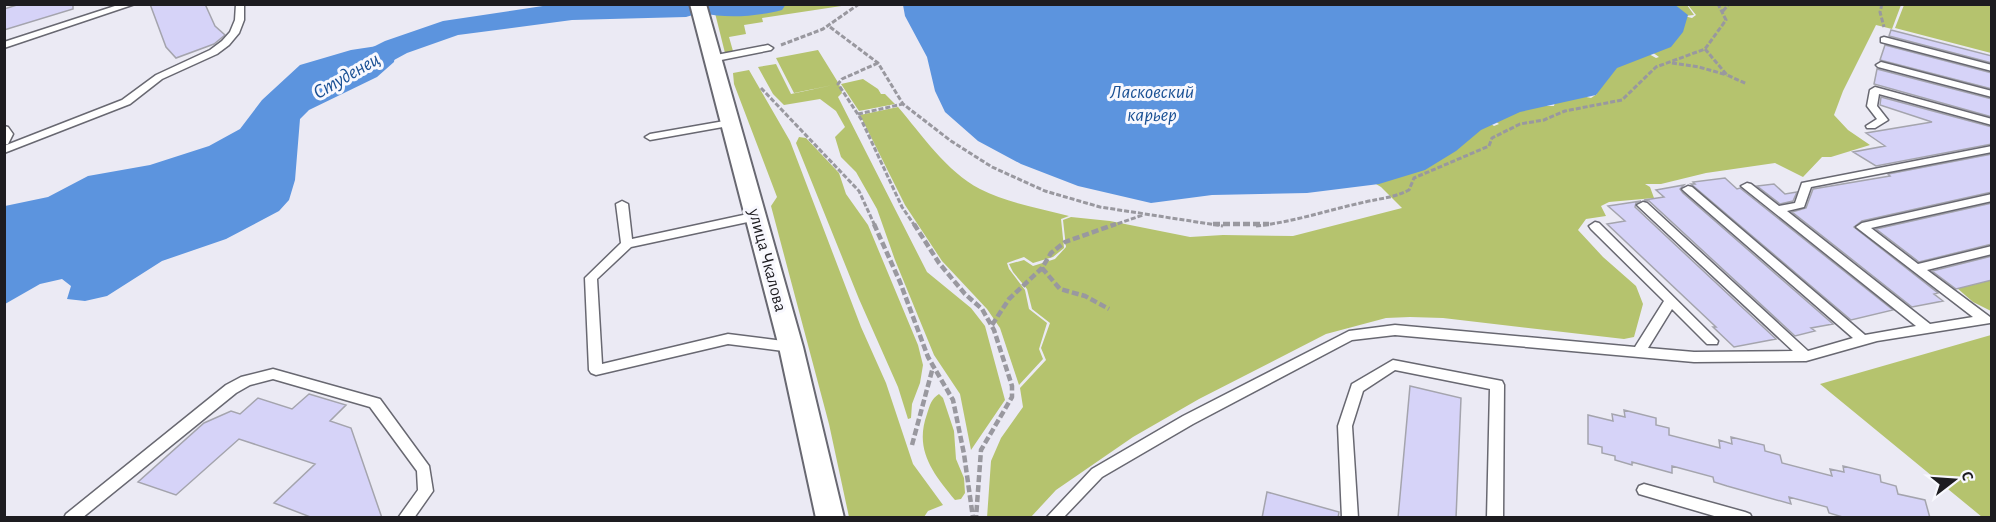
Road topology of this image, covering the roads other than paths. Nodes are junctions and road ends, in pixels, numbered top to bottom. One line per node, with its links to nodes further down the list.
1 (131, 4): 5 (lane)
2 (240, 4): 18 (lane)
3 (698, 4): 7 (street, улица Чкалова)
4 (1884, 40): 9 (lane)
5 (4, 45)
6 (768, 48): 7 (lane)
7 (711, 59): 12 (street, улица Чкалова)
8 (1881, 65): 10 (lane)
9 (1992, 68)
10 (1992, 94)
11 (1992, 122): 13 (lane)
12 (730, 123): 15 (lane); 25 (street, улица Чкалова)
13 (1871, 126)
14 (4, 129): 16 (lane)
15 (650, 137)
16 (4, 142)
17 (1992, 149): 24 (lane)
18 (4, 150)
19 (1747, 186): 24 (lane)
20 (1688, 189): 33 (lane)
21 (1992, 197): 29 (lane)
22 (622, 204): 27 (lane)
23 (1643, 205): 37 (lane)
24 (1776, 210): 32 (lane)
25 (757, 216): 27 (lane); 35 (street, улица Чкалова)
26 (1595, 226): 30 (lane)
27 (627, 244): 35 (lane)
28 (1992, 250): 29 (lane)
29 (1917, 268): 31 (lane)
30 (1671, 300): 34 (lane); 36 (lane)
31 (1988, 319): 32 (lane)
32 (1926, 327): 33 (lane)
33 (1863, 340): 37 (lane)
34 (1712, 341)
35 (791, 347): 41 (street, улица Чкалова)
36 (1639, 352): 37 (lane); 42 (lane)
37 (1806, 356)
38 (1644, 490): 45 (lane)
39 (71, 518): 40 (lane)
40 (405, 518)
41 (830, 518)
42 (1053, 518)
43 (1350, 518): 44 (lane)
44 (1495, 518)
45 (1745, 518)

